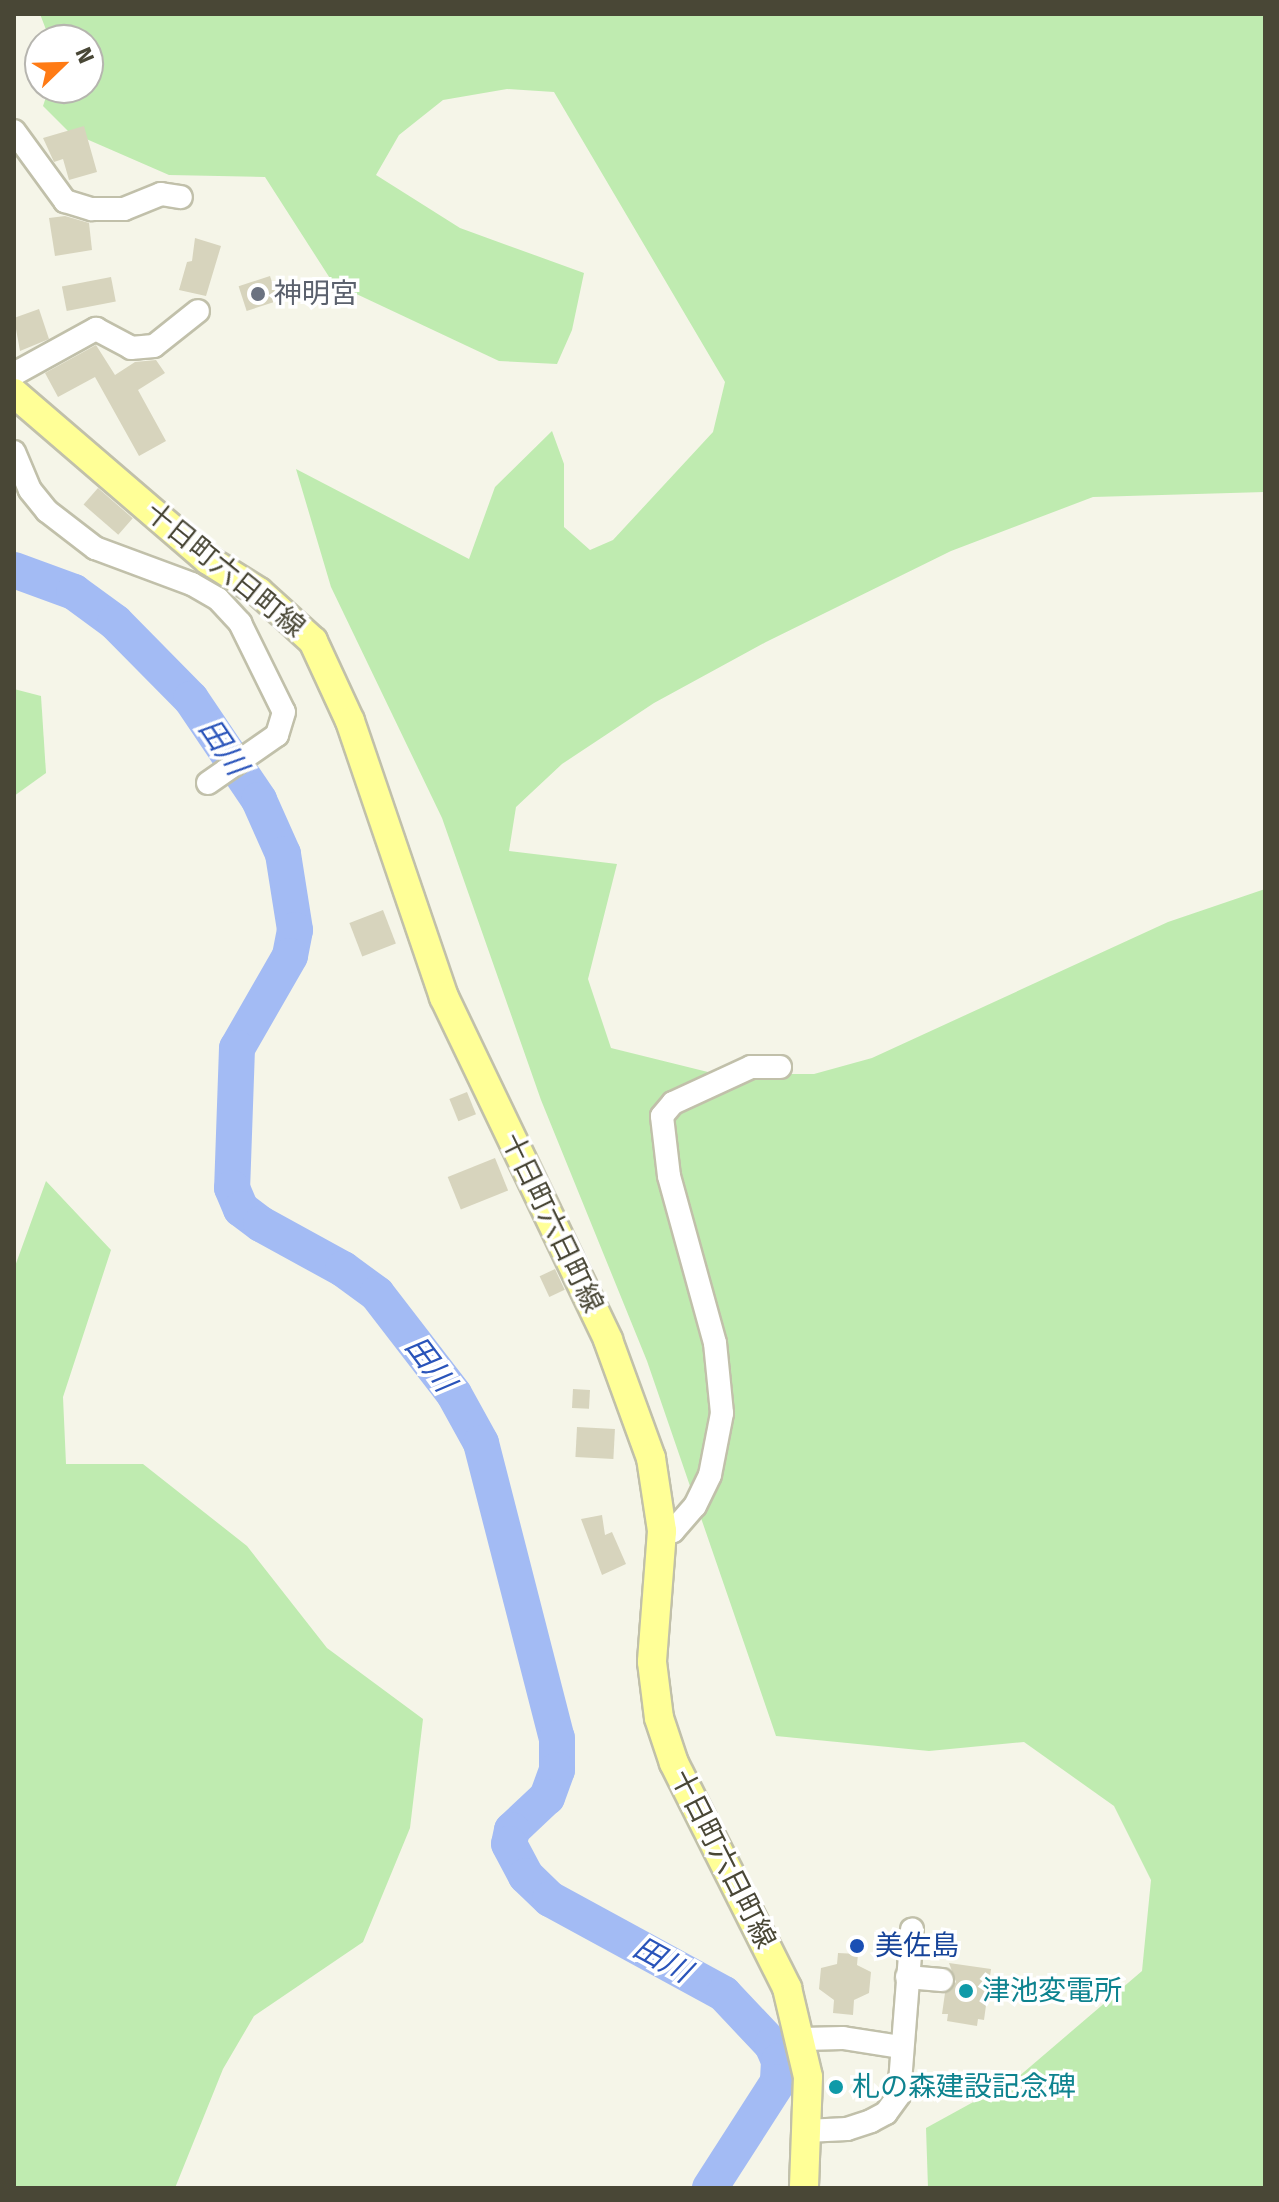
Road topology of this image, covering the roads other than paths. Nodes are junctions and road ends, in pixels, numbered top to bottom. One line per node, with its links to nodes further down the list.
1 (14, 131): 2 (street)
2 (181, 197)
3 (198, 311): 4 (street)
4 (14, 374)
5 (14, 393): 9 (main road, 十日町六日町線)
6 (14, 452): 7 (street)
7 (208, 783)
8 (780, 1067): 9 (street)
9 (662, 1531): 13 (main road, 十日町六日町線)
10 (912, 1930): 11 (street)
11 (907, 1977): 12 (street); 14 (street)
12 (942, 1980)
13 (803, 2039): 14 (street); 15 (main road, 十日町六日町線)
14 (901, 2047): 15 (street)
15 (806, 2131): 16 (main road, 十日町六日町線)
16 (804, 2188)

